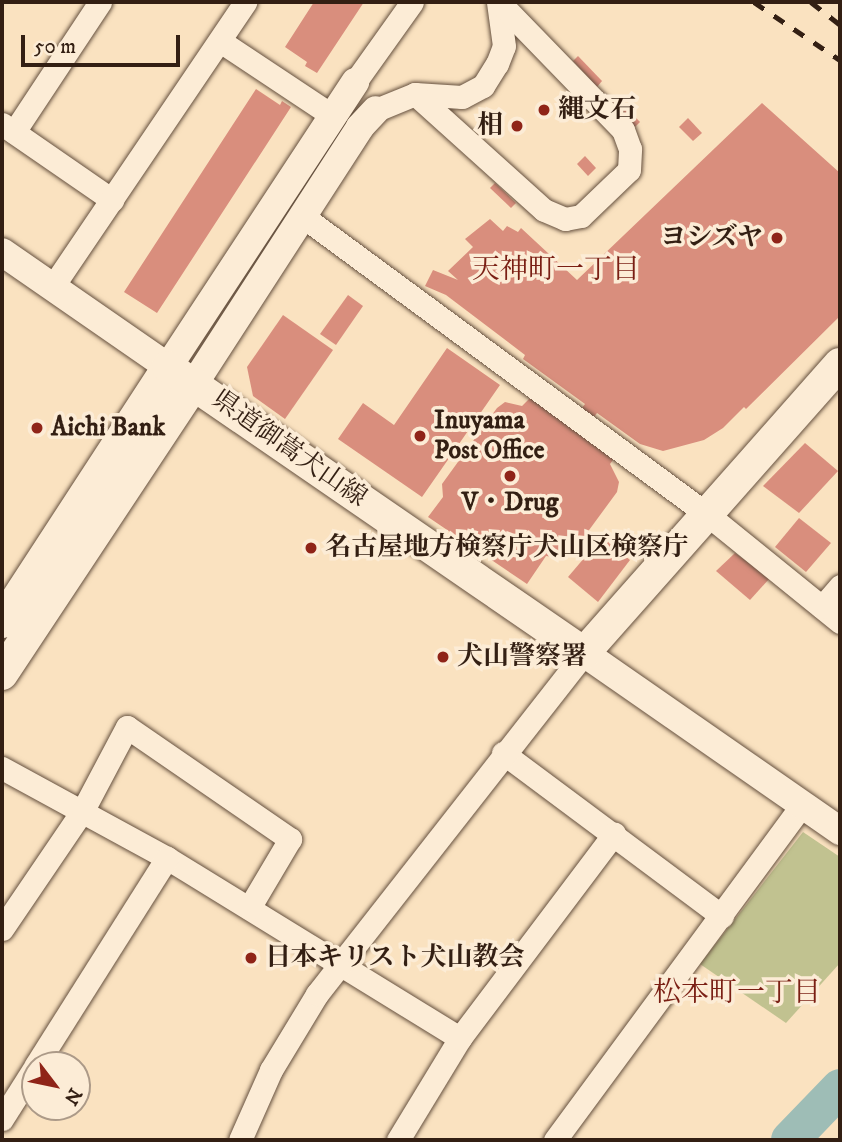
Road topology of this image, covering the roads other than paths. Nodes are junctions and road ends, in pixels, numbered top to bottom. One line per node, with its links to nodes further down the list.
1 (100, 2): 10 (street)
2 (246, 2): 5 (street)
3 (412, 2): 6 (street)
4 (498, 2): 7 (street); 7 (street)
5 (220, 41): 9 (street); 11 (street)
6 (355, 82): 9 (street)
7 (415, 94): 8 (street)
8 (376, 110): 12 (street)
9 (333, 116): 16 (street)
10 (8, 128): 11 (street)
11 (112, 200): 14 (street)
12 (301, 215): 17 (street); 18 (street)
13 (2, 252): 14 (street)
14 (53, 286): 16 (street)
15 (840, 364): 18 (main road)
16 (168, 367): 17 (main road, 県道御嵩犬山線); 21 (main road)
17 (194, 384): 22 (main road, 県道御嵩犬山線); 23 (main road, 県道御嵩犬山線)
18 (708, 515): 20 (street); 22 (main road)
19 (840, 586): 20 (street)
20 (831, 615)
21 (2, 622)
22 (584, 653): 24 (street); 26 (street)
23 (2, 674)
24 (503, 753): 29 (street); 34 (street)
25 (2, 768): 27 (street)
26 (802, 805): 28 (street); 32 (street)
27 (83, 810): 30 (street); 31 (street); 33 (street)
28 (840, 831)
29 (614, 834): 32 (street); 35 (street)
30 (167, 858): 31 (street); 36 (street)
31 (249, 908): 34 (street)
32 (723, 916): 41 (street)
33 (2, 929)
34 (340, 964): 35 (street); 39 (street)
35 (460, 1038): 40 (street)
36 (45, 1051)
37 (21, 1089): 38 (street)
38 (2, 1119)
39 (240, 1140)
40 (398, 1140)
41 (555, 1140)

